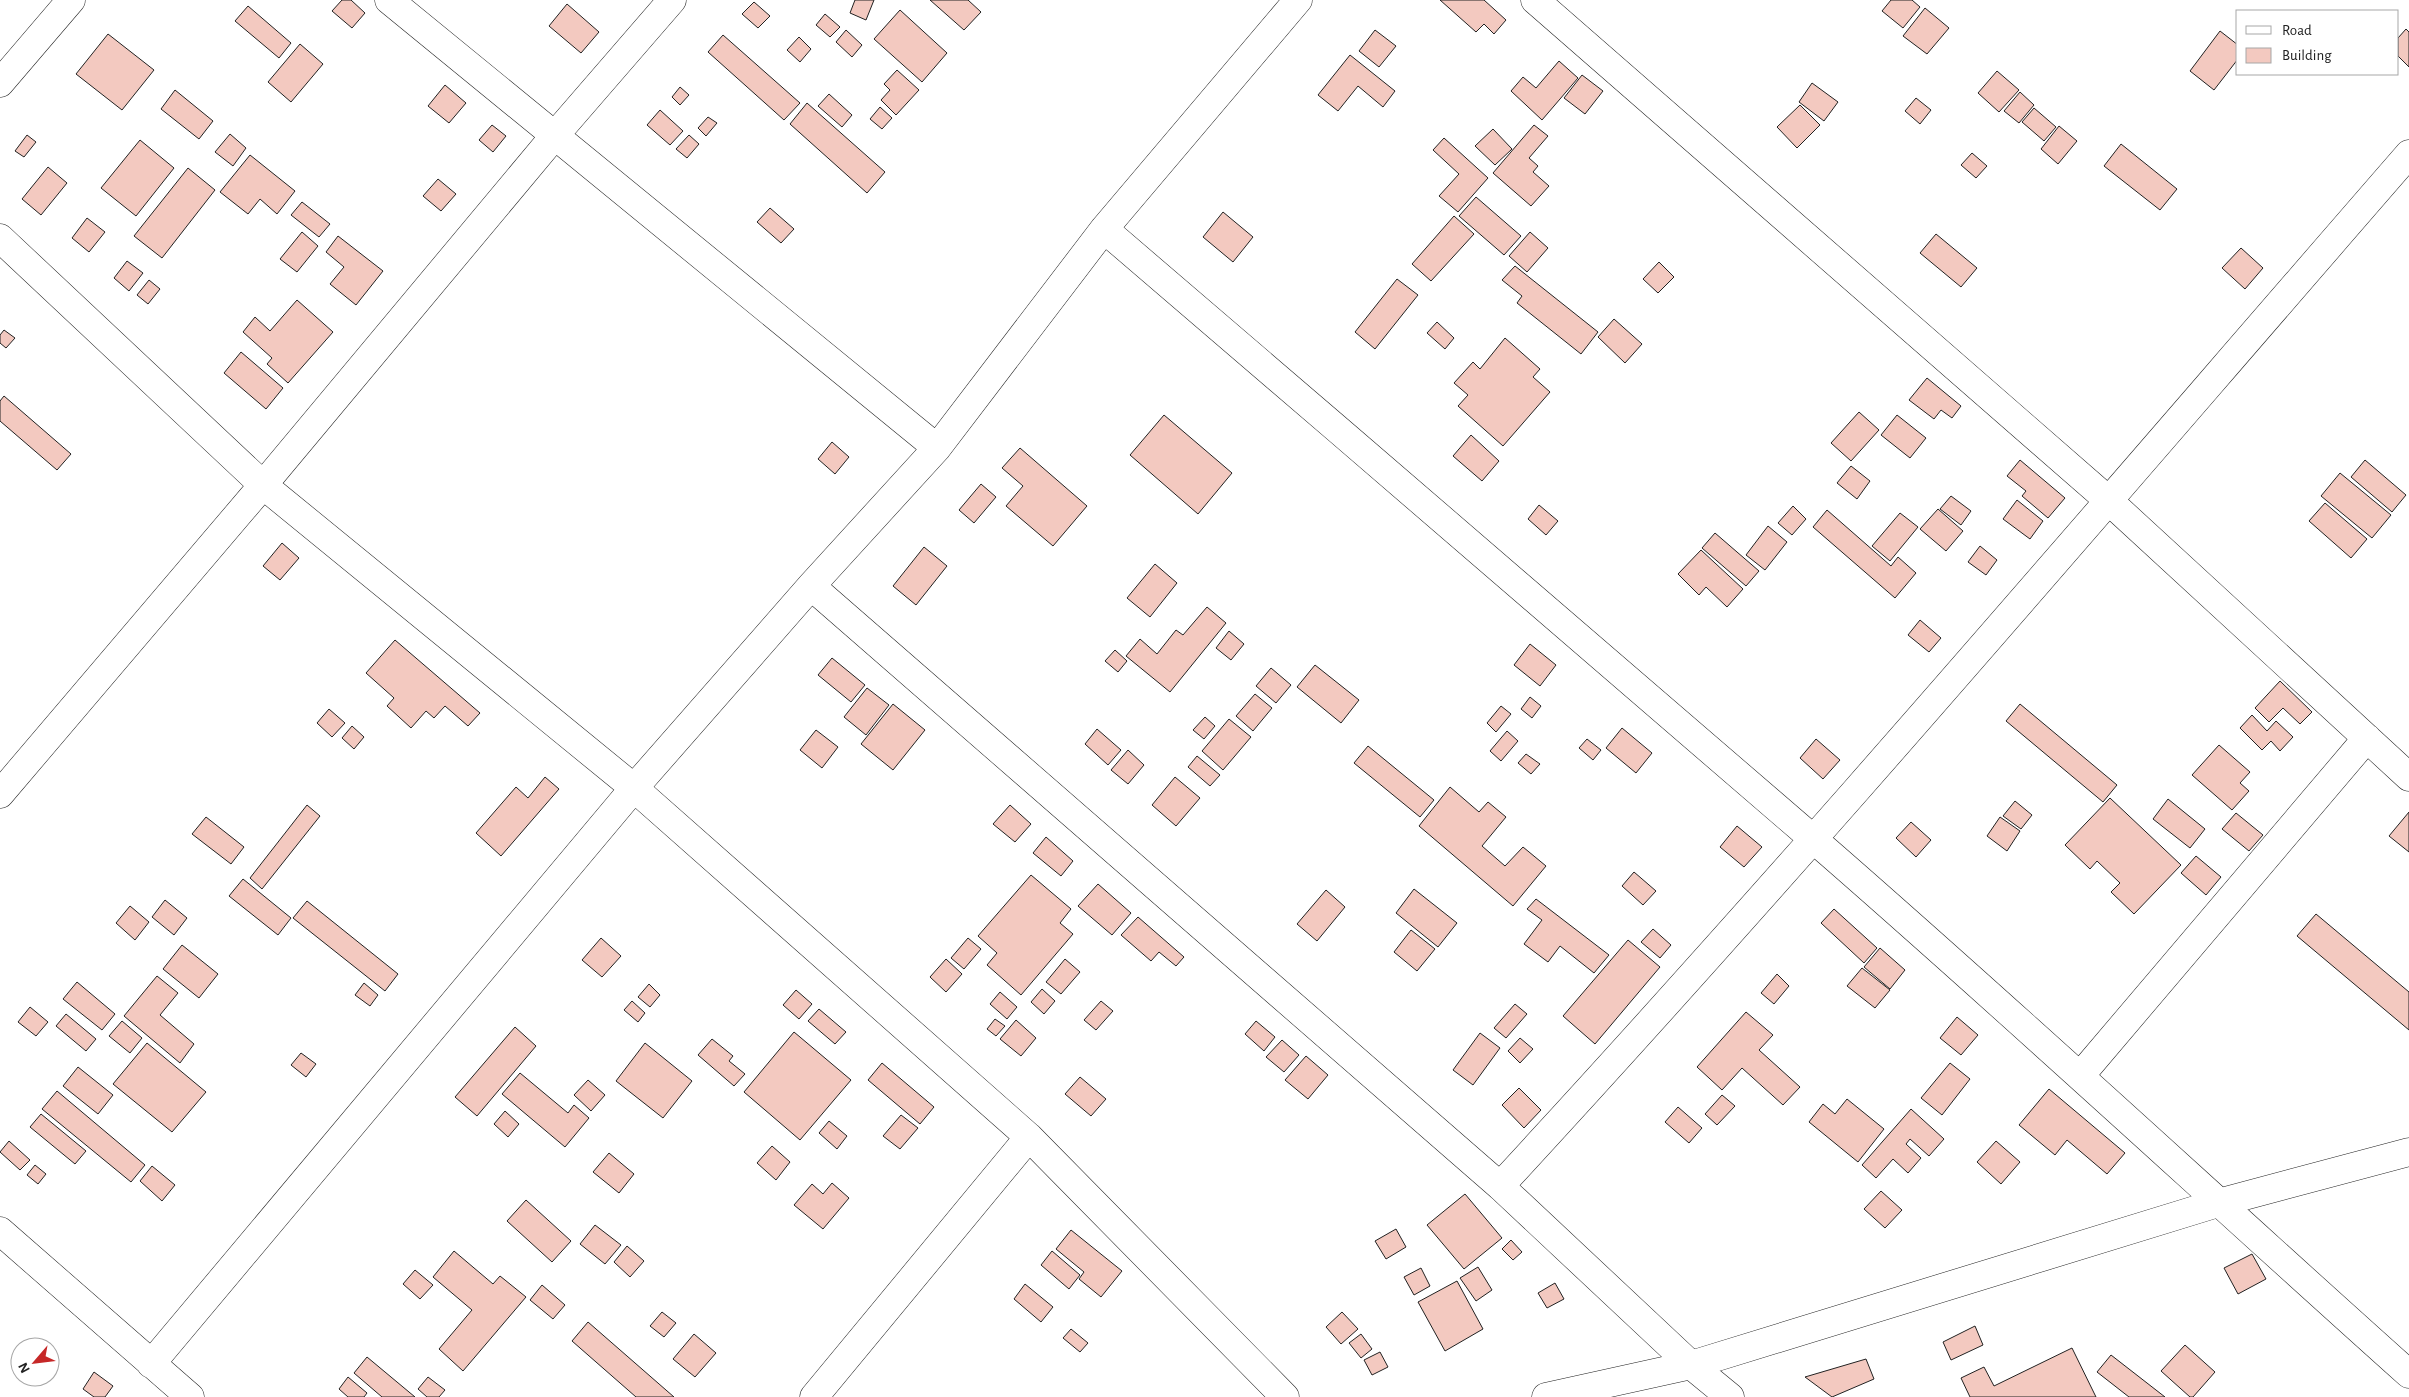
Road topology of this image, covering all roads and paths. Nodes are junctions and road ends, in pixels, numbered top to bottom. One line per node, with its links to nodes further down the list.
1 (71, 0): 6 (street)
2 (389, 0): 7 (street)
3 (672, 0): 7 (street)
4 (1298, 0): 9 (street)
5 (1535, 0): 13 (street)
6 (0, 83)
7 (556, 134): 11 (street); 12 (street)
8 (2409, 154): 13 (street)
9 (1104, 229): 11 (street); 19 (street)
10 (0, 238): 12 (street)
11 (937, 448): 14 (street)
12 (263, 485): 17 (street); 18 (street)
13 (2108, 500): 15 (street); 19 (street)
14 (811, 586): 17 (street); 23 (street)
15 (2367, 738): 16 (street); 20 (street)
16 (2409, 777)
17 (634, 788): 21 (street); 26 (street)
18 (0, 794)
19 (1814, 839): 20 (street); 23 (street)
20 (2080, 1076): 24 (street)
21 (1029, 1136): 30 (street); 31 (street)
22 (2409, 1152): 24 (street)
23 (1500, 1186): 27 (street)
24 (2218, 1203): 27 (street); 28 (street)
25 (0, 1231): 26 (street)
26 (151, 1364): 29 (street)
27 (1691, 1365): 32 (street); 33 (street)
28 (2409, 1374)
29 (190, 1397)
30 (814, 1397)
31 (1285, 1397)
32 (1546, 1397)
33 (1730, 1397)

